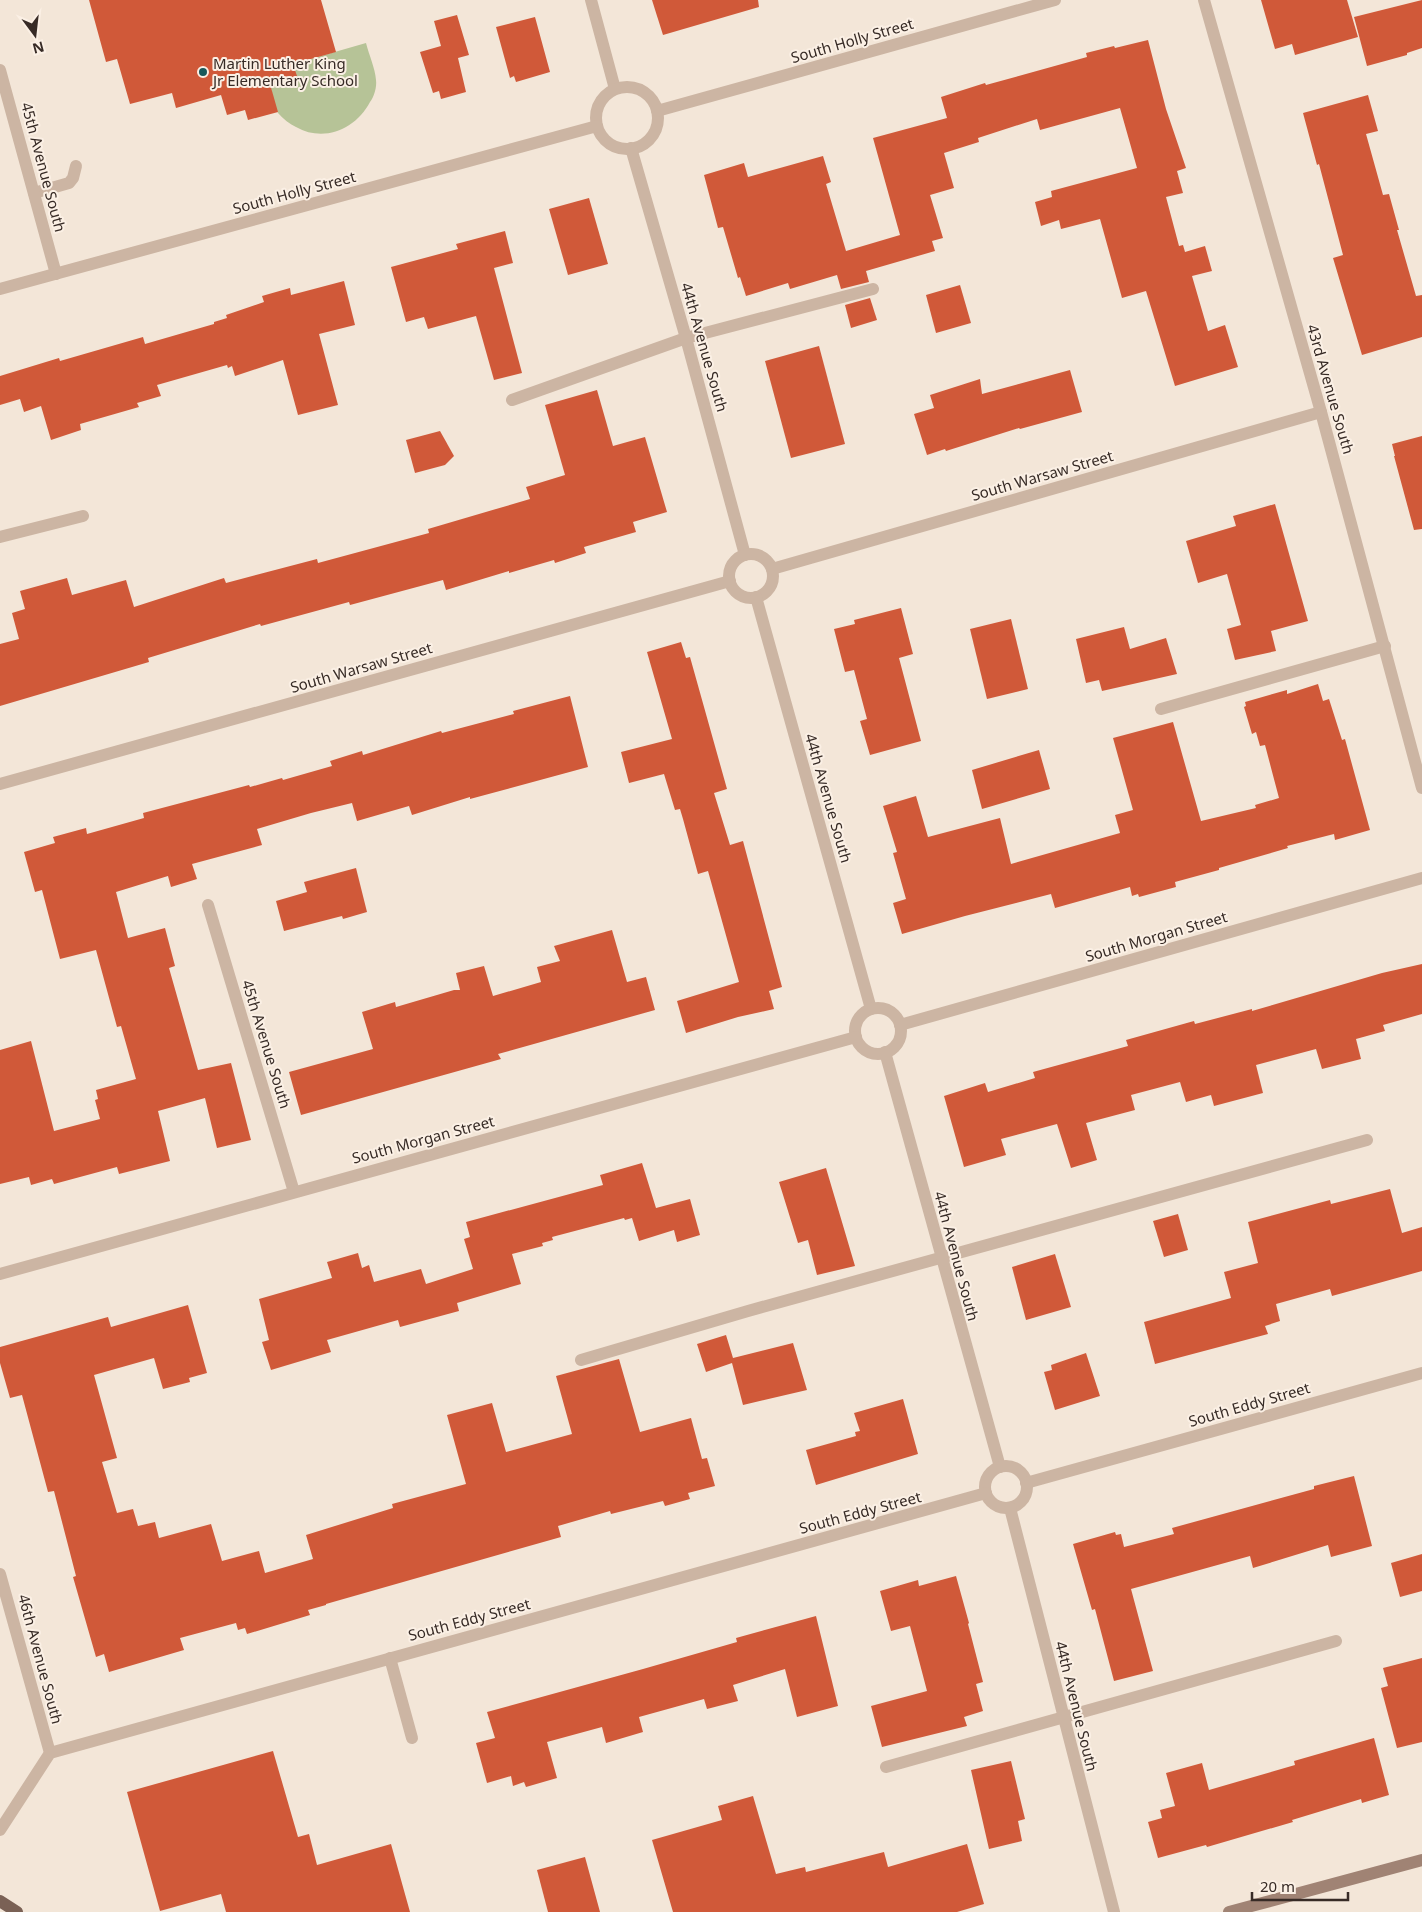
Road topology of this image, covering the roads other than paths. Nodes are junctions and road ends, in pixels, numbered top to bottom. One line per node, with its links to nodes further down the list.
1 (591, 0): 5 (street)
2 (1055, 0): 6 (street, South Holly Street)
3 (1204, 0): 16 (street, 43rd Avenue South)
4 (0, 70): 10 (street, 45th Avenue South)
5 (615, 88): 6 (street); 7 (street)
6 (657, 111): 8 (street)
7 (597, 126): 8 (street); 11 (street, South Holly Street)
8 (631, 148): 14 (street, 44th Avenue South)
9 (76, 166): 10 (street)
10 (34, 192): 11 (street, 45th Avenue South)
11 (56, 274): 12 (street, South Holly Street)
12 (0, 289)
13 (873, 290): 14 (street)
14 (686, 338): 15 (street); 19 (street, 44th Avenue South)
15 (512, 400)
16 (1321, 412): 20 (street, South Warsaw Street); 23 (street, 43rd Avenue South)
17 (83, 516): 18 (street)
18 (0, 537)
19 (745, 555): 20 (street); 21 (street)
20 (772, 569): 22 (street)
21 (730, 581): 22 (street); 25 (street, South Warsaw Street)
22 (756, 597): 29 (street, 44th Avenue South)
23 (1385, 646): 24 (street); 26 (street, 43rd Avenue South)
24 (1161, 709)
25 (0, 784)
26 (1422, 788)
27 (1422, 878): 30 (street, South Morgan Street)
28 (208, 905): 34 (street, 45th Avenue South)
29 (871, 1008): 30 (street); 31 (street)
30 (900, 1025): 32 (street)
31 (856, 1037): 32 (street); 34 (street, South Morgan Street)
32 (885, 1052): 35 (street, 44th Avenue South)
33 (1367, 1140): 35 (street)
34 (294, 1192): 36 (street, South Morgan Street)
35 (941, 1258): 37 (street); 39 (street, 44th Avenue South)
36 (0, 1274)
37 (581, 1360)
38 (1422, 1373): 40 (street, South Eddy Street)
39 (1000, 1467): 40 (street); 41 (street)
40 (1026, 1483): 42 (street)
41 (986, 1494): 42 (street); 45 (street, South Eddy Street)
42 (1010, 1508): 46 (street, 44th Avenue South)
43 (0, 1574): 48 (street, 46th Avenue South)
44 (1336, 1641): 46 (street)
45 (390, 1658): 47 (street); 48 (street, South Eddy Street)
46 (1063, 1716): 49 (street); 54 (street, 44th Avenue South)
47 (412, 1738)
48 (50, 1753): 50 (street)
49 (886, 1767)
50 (0, 1830)
51 (1422, 1860): 55 (street)
52 (0, 1901): 53 (main road)
53 (17, 1912)
54 (1114, 1912)
55 (1229, 1912)

